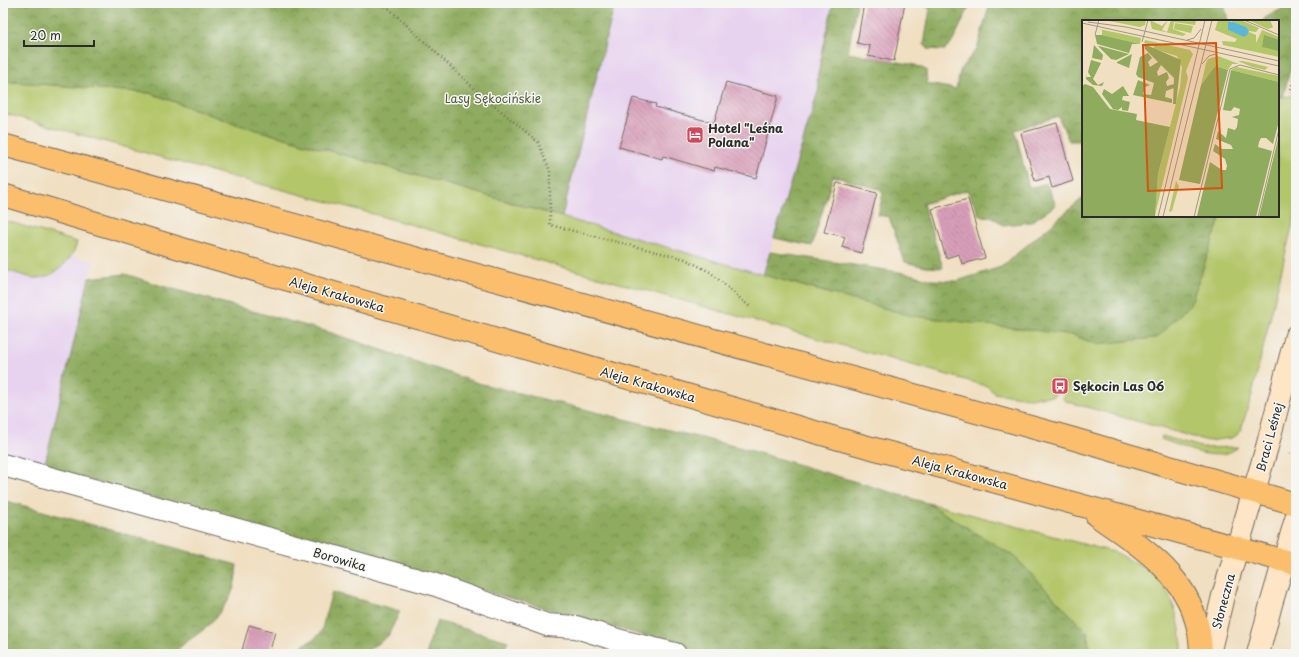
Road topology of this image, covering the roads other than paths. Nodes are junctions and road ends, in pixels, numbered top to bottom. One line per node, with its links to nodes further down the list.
1 (3, 145): 5 (main road)
2 (3, 196): 7 (main road, Aleja Krakowska)
3 (1296, 336): 5 (main road, Braci Leśnej)
4 (3, 465): 11 (street, Borowika)
5 (1254, 492): 6 (main road); 9 (main road, Braci Leśnej)
6 (1296, 504)
7 (1083, 506): 9 (main road, Aleja Krakowska); 12 (main road)
8 (1296, 519): 10 (main road)
9 (1238, 548): 10 (main road, Aleja Krakowska); 13 (main road, Słoneczna)
10 (1290, 563): 14 (main road)
11 (675, 654)
12 (1201, 654)
13 (1208, 654)
14 (1258, 654)

